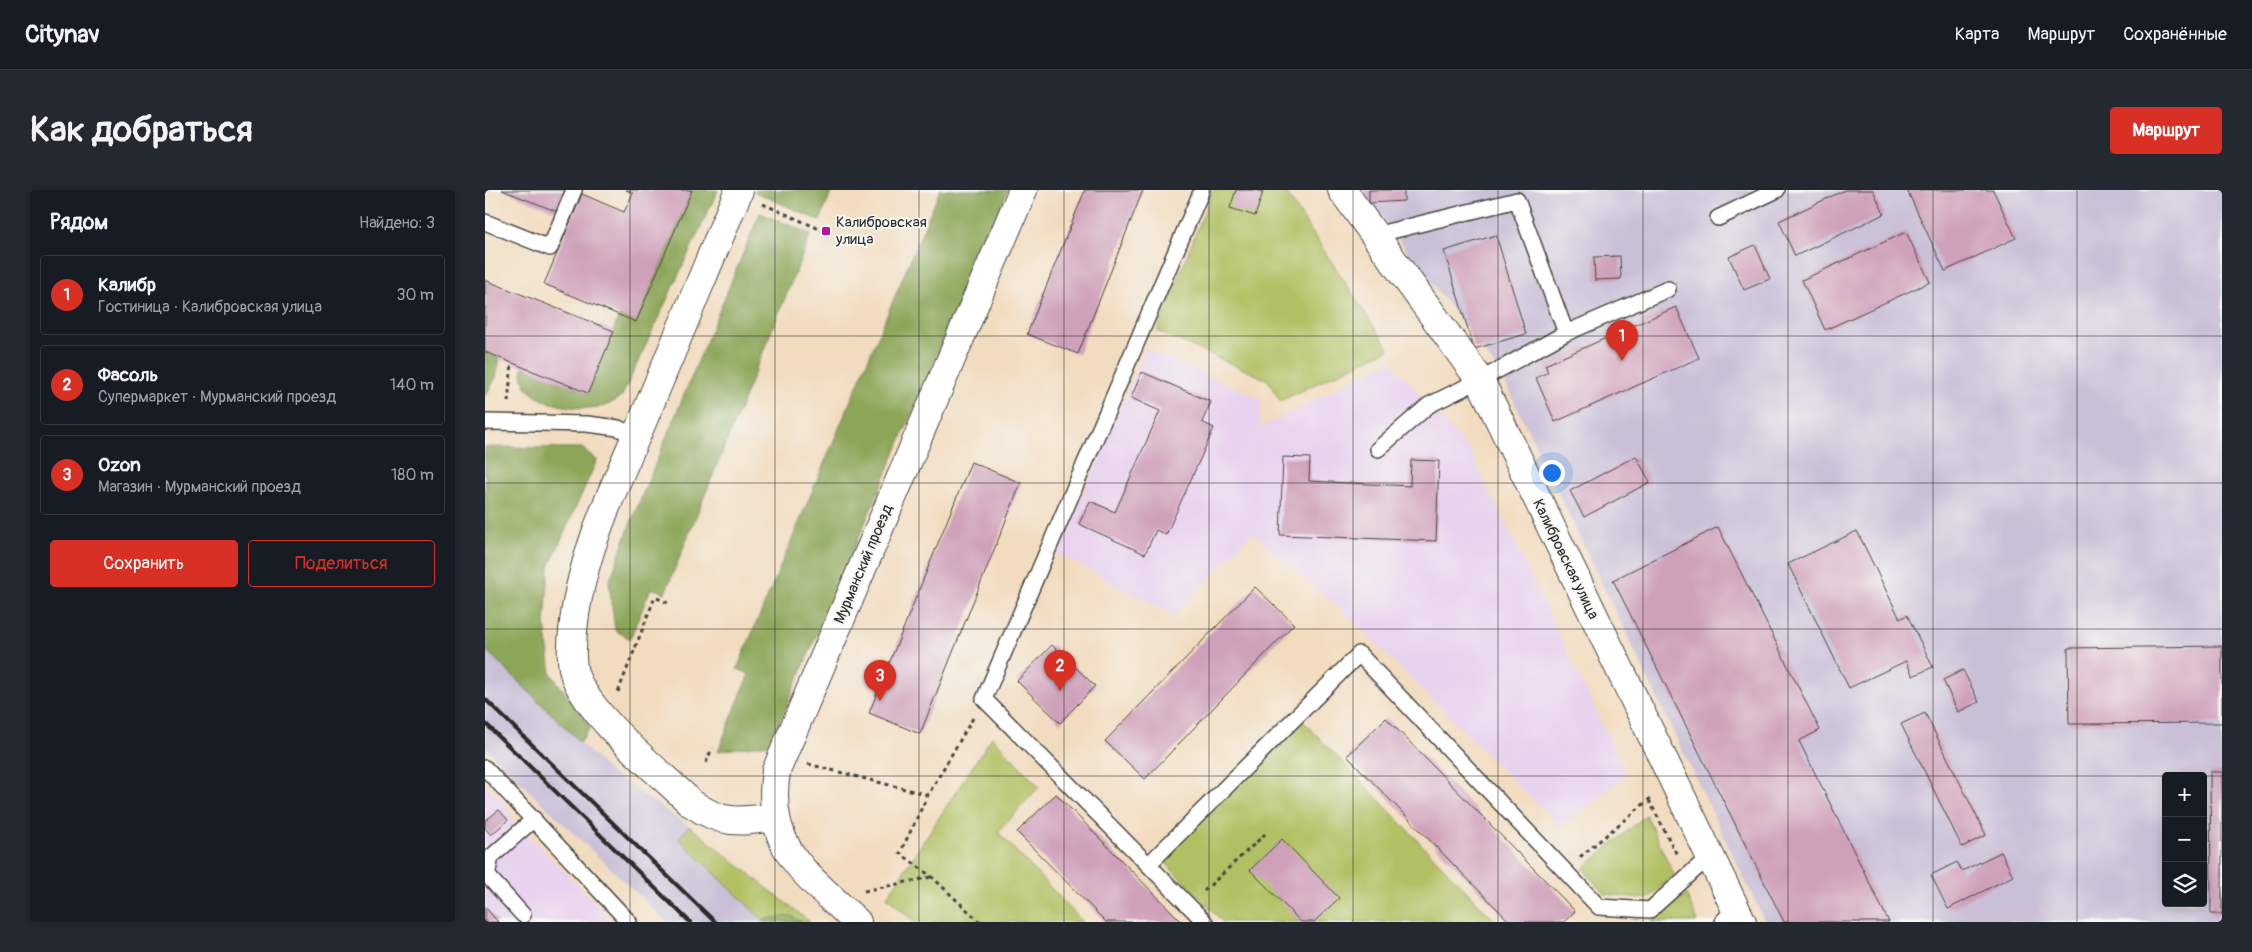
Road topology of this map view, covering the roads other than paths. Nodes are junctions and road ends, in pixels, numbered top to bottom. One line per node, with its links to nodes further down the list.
1 (574, 190): 8 (lane)
2 (1023, 190): 17 (street, Мурманский проезд)
3 (1202, 190): 20 (lane)
4 (1342, 190): 9 (street, Калибровская улица)
5 (1777, 190): 7 (lane)
6 (749, 196): 14 (street)
7 (1718, 218)
8 (485, 222)
9 (1375, 235): 11 (lane); 12 (street, Калибровская улица)
10 (1668, 289): 11 (lane)
11 (1566, 333): 12 (lane)
12 (1480, 380): 15 (lane); 19 (street, Калибровская улица)
13 (485, 422): 14 (lane)
14 (637, 437): 17 (street)
15 (1379, 449)
16 (485, 768): 18 (lane)
17 (775, 817): 24 (street, Мурманский проезд)
18 (534, 820): 21 (lane); 23 (lane)
19 (1711, 855): 20 (lane); 22 (street, Калибровская улица)
20 (1149, 864): 25 (lane)
21 (523, 914)
22 (1733, 918)
23 (629, 922)
24 (857, 922)
25 (1205, 922)

